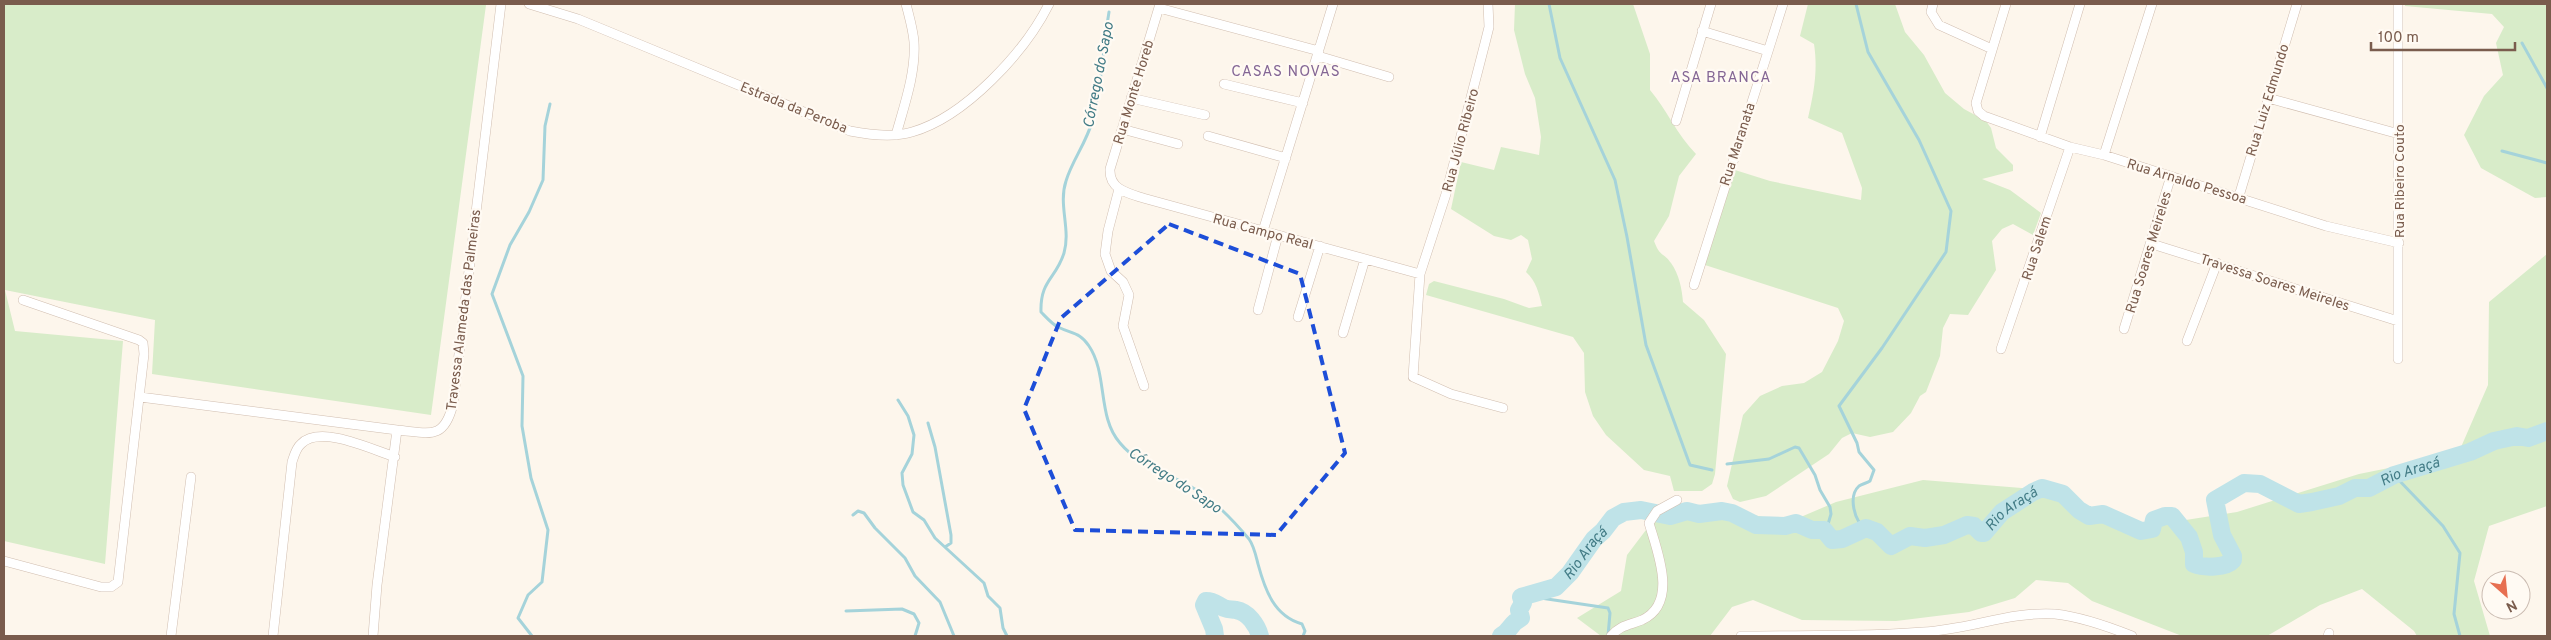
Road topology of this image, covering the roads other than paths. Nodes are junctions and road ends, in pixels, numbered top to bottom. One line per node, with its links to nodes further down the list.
1 (501, 4): 61 (street, Travessa Alameda das Palmeiras)
2 (529, 4): 29 (street, Estrada da Peroba)
3 (906, 4): 29 (street)
4 (1050, 4): 29 (street, Estrada da Peroba)
5 (1333, 4): 19 (street)
6 (1488, 4): 47 (street, Rua Júlio Ribeiro)
7 (1711, 4): 16 (street)
8 (1783, 4): 18 (street, Rua Maranata)
9 (1933, 4): 17 (street)
10 (2006, 4): 17 (street)
11 (2080, 4): 31 (street)
12 (2152, 4): 34 (street)
13 (2297, 4): 23 (street, Rua Luiz Edmundo)
14 (2398, 4): 28 (street, Rua Ribeiro Couto)
15 (1160, 6): 19 (street); 22 (street, Rua Monte Horeb)
16 (1702, 31): 18 (street); 26 (street)
17 (1992, 49): 31 (street, Rua Arnaldo Pessoa)
18 (1768, 51): 48 (street, Rua Maranata)
19 (1318, 53): 20 (street); 24 (street)
20 (1389, 77)
21 (1224, 84): 24 (street)
22 (1131, 98): 25 (street); 27 (street, Rua Monte Horeb)
23 (2268, 98): 28 (street); 39 (street, Rua Luiz Edmundo)
24 (1303, 103): 35 (street)
25 (1205, 115)
26 (1676, 121)
27 (1122, 129): 32 (street); 37 (street, Rua Monte Horeb)
28 (2399, 134): 42 (street, Rua Ribeiro Couto)
29 (896, 135)
30 (1208, 136): 35 (street)
31 (2040, 137): 33 (street, Rua Arnaldo Pessoa)
32 (1178, 144)
33 (2070, 147): 34 (street, Rua Arnaldo Pessoa); 56 (street, Rua Salem)
34 (2104, 155): 36 (street, Rua Arnaldo Pessoa)
35 (1286, 158): 40 (street)
36 (2171, 176): 39 (street, Rua Arnaldo Pessoa); 43 (street, Rua Soares Meireles)
37 (1110, 180): 38 (street, Rua Campo Real)
38 (1119, 189): 40 (street, Rua Campo Real); 58 (street)
39 (2239, 196): 42 (street, Rua Arnaldo Pessoa)
40 (1263, 231): 41 (street, Rua Campo Real)
41 (1278, 235): 44 (street, Rua Campo Real); 50 (street)
42 (2399, 243): 52 (street, Rua Ribeiro Couto)
43 (2152, 244): 46 (street, Travessa Soares Meireles); 53 (street, Rua Soares Meireles)
44 (1320, 246): 45 (street, Rua Campo Real); 51 (street)
45 (1365, 259): 47 (street, Rua Campo Real); 54 (street)
46 (2217, 262): 52 (street, Travessa Soares Meireles); 55 (street)
47 (1420, 274): 60 (street, Rua Júlio Ribeiro)
48 (1694, 285)
49 (23, 300): 59 (street)
50 (1258, 310)
51 (1298, 317)
52 (2398, 321): 57 (street, Rua Ribeiro Couto)
53 (2124, 329)
54 (1343, 332)
55 (2186, 342)
56 (2001, 349)
57 (2398, 359)
58 (1144, 386)
59 (140, 397): 61 (street, Travessa Alameda das Palmeiras); 65 (street)
60 (1503, 408)
61 (398, 430): 62 (street)
62 (395, 457): 68 (street); 69 (street)
63 (191, 477): 67 (street)
64 (1677, 500): 66 (street)
65 (4, 561)
66 (1612, 635)
67 (171, 636)
68 (273, 636)
69 (373, 636)
70 (1741, 636): 71 (street)
71 (2132, 636)

